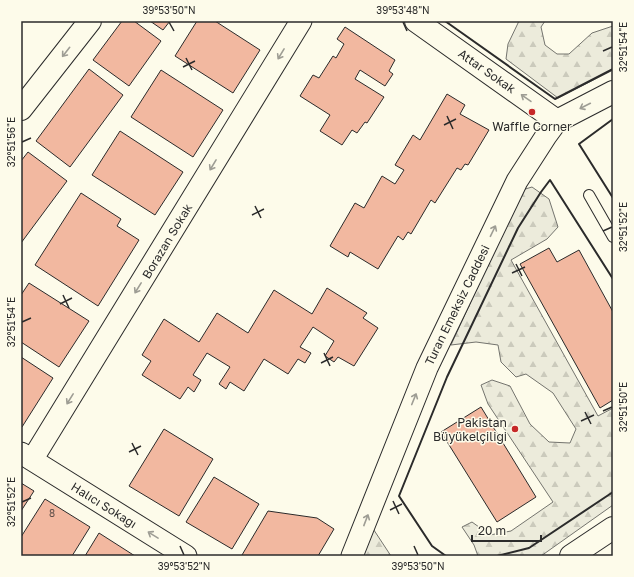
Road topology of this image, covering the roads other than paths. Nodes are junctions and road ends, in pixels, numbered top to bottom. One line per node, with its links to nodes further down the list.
1 (90, 21): 5 (street, one-way to 5)
2 (301, 21): 9 (street, Borazan Sokak, one-way to 9)
3 (416, 21): 6 (street, Attar Sokak, one-way to 3)
4 (613, 92): 6 (street, Turan Emeksiz Caddesi, one-way to 6)
5 (21, 109)
6 (557, 120): 12 (street, Turan Emeksiz Caddesi, one-way to 6)
7 (589, 195): 8 (lane)
8 (613, 237)
9 (26, 456): 11 (street, Halıcı Sokağı, one-way to 9)
10 (613, 528): 13 (street)
11 (186, 556)
12 (352, 556)
13 (571, 556)

